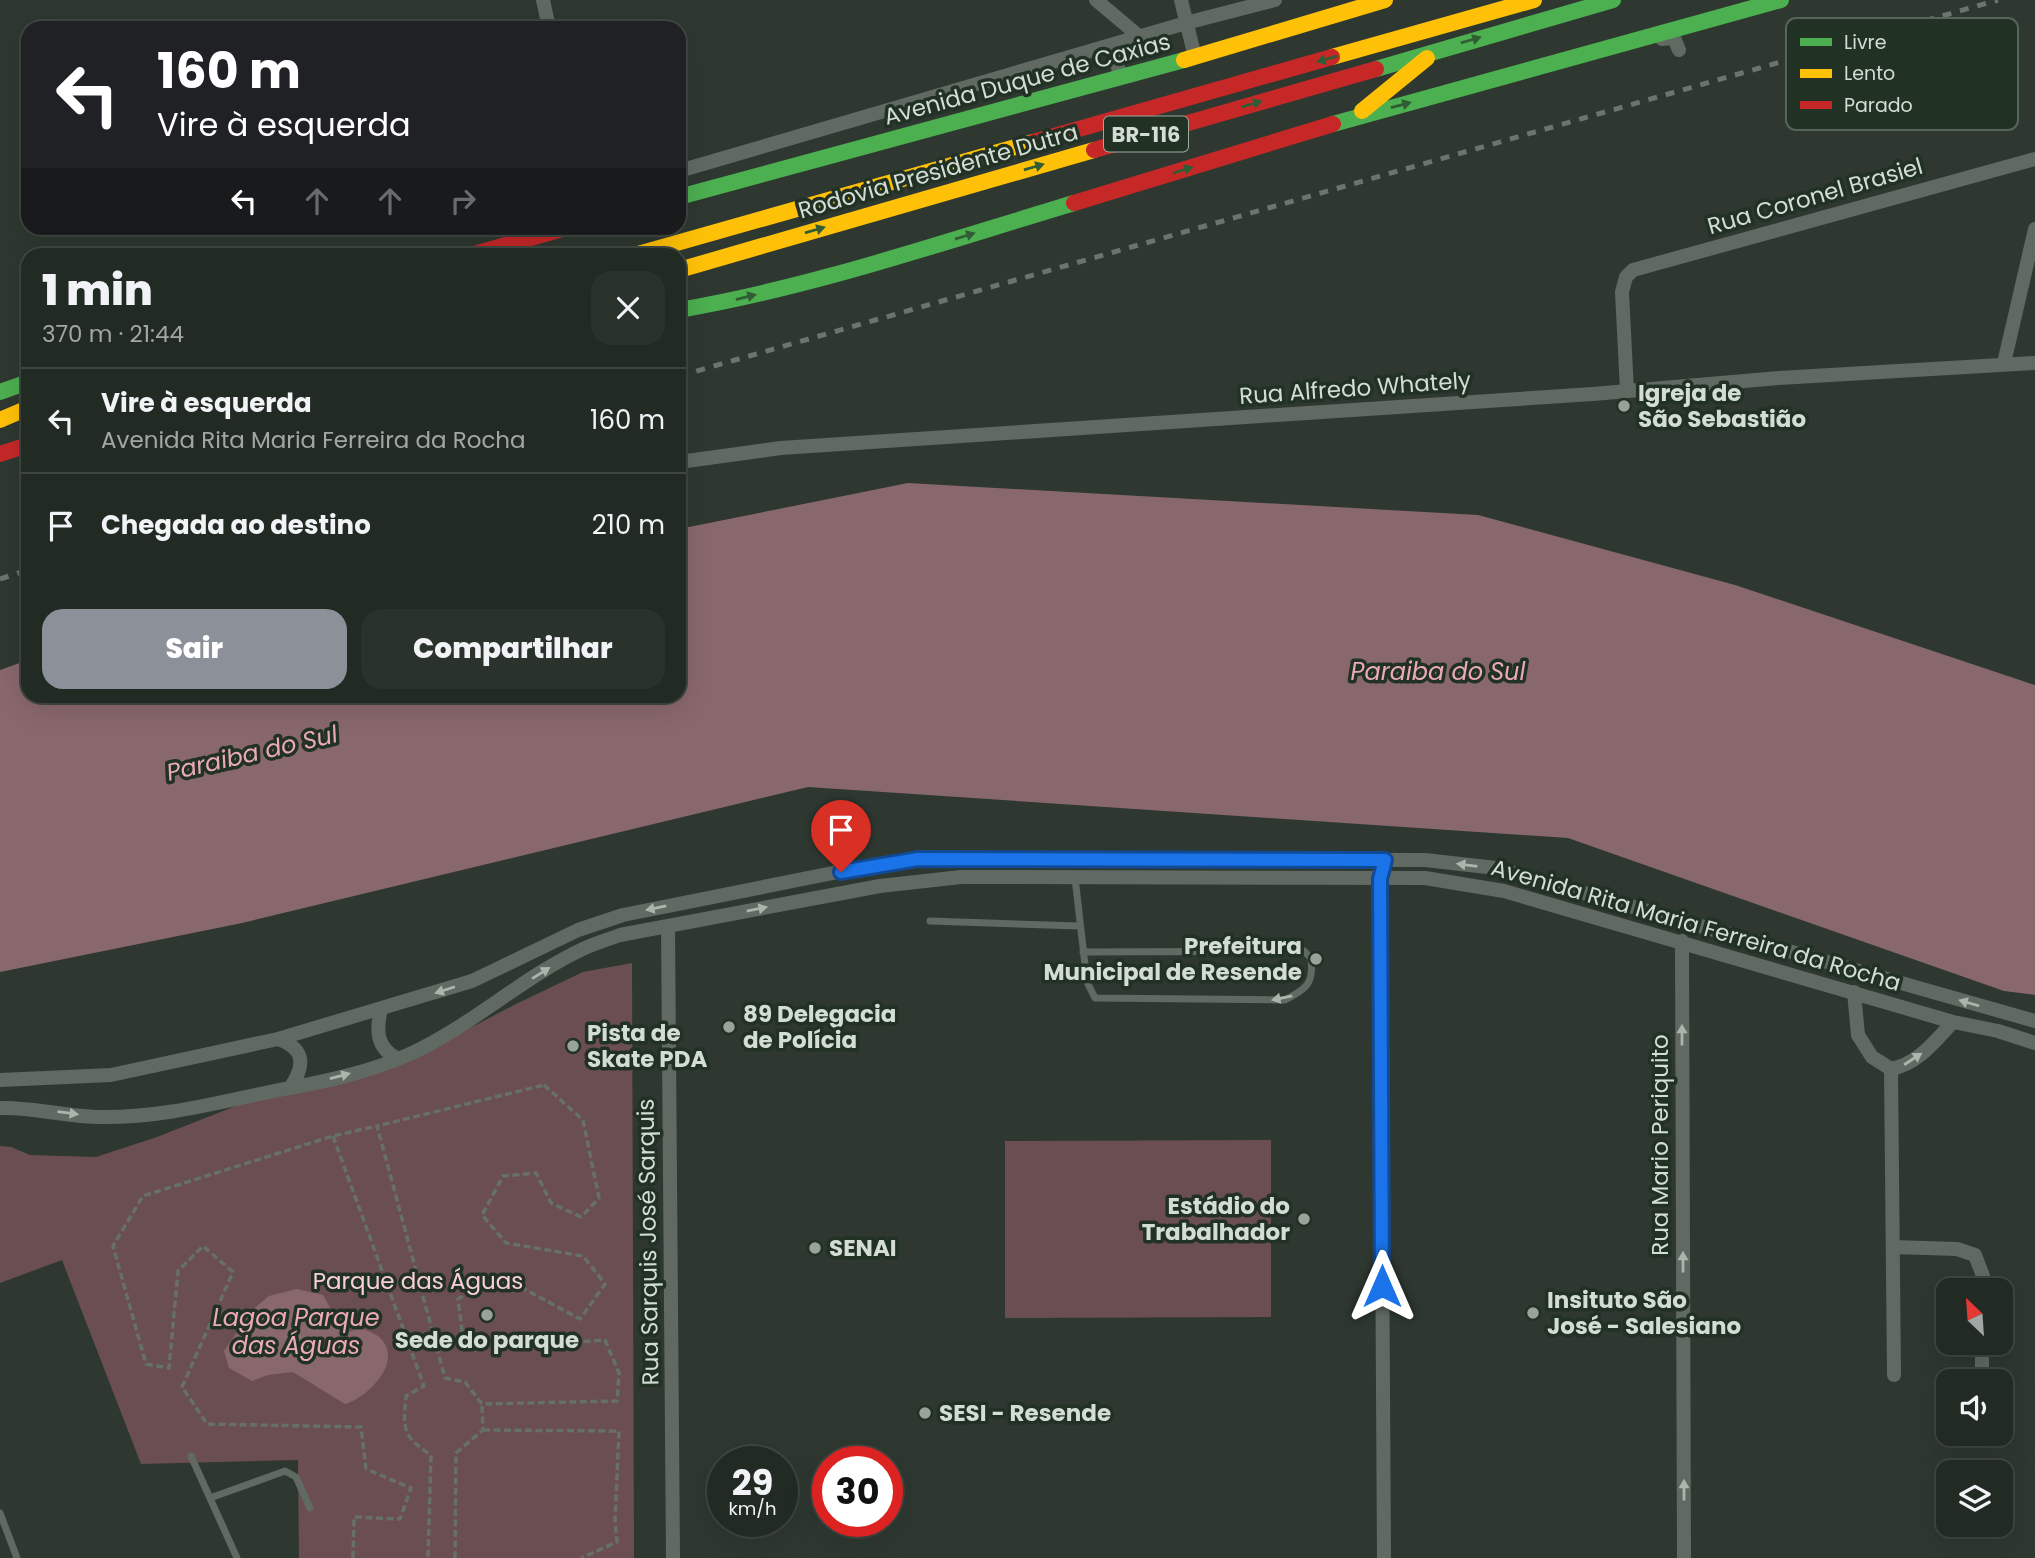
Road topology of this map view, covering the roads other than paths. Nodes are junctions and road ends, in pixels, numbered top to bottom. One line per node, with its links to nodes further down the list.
1 (543, 0): 9 (street)
2 (1096, 0): 11 (street)
3 (1181, 0): 10 (street)
4 (1275, 0): 10 (street, Avenida Duque de Caxias)
5 (1385, 0): 16 (main road, Avenida Duque de Caxias)
6 (1534, 0): 25 (main road, Rodovia Presidente Dutra / BR-116, one-way to 25)
7 (1613, 0): 14 (main road, Rodovia Presidente Dutra / BR-116, one-way to 7)
8 (1782, 0): 12 (main road)
9 (548, 21)
10 (1186, 23): 11 (street, Avenida Duque de Caxias); 16 (street)
11 (1140, 37): 13 (street, Avenida Duque de Caxias)
12 (1629, 42): 15 (street); 18 (main road, one-way to 12)
13 (1111, 46): 17 (street); 20 (street, Avenida Duque de Caxias)
14 (1438, 50): 18 (main road); 26 (main road, Rodovia Presidente Dutra / BR-116, one-way to 14)
15 (1679, 50)
16 (1195, 57): 17 (main road, Avenida Duque de Caxias)
17 (1121, 77): 21 (main road, Avenida Duque de Caxias)
18 (1352, 118): 27 (main road, one-way to 18)
19 (2035, 159): 31 (street, Rua Coronel Brasiel)
20 (686, 169)
21 (686, 195)
22 (2035, 229): 28 (street)
23 (541, 235): 24 (main road)
24 (495, 248)
25 (659, 248)
26 (686, 268)
27 (686, 309)
28 (2004, 363): 29 (street, Rua Alfredo Whately); 31 (street, Rua Alfredo Whately)
29 (2035, 363)
30 (21, 384): 32 (main road)
31 (1627, 391): 39 (street, Rua Alfredo Whately)
32 (0, 392)
33 (21, 411): 34 (main road)
34 (0, 420)
35 (21, 421): 36 (main road)
36 (0, 428)
37 (21, 448): 38 (main road)
38 (0, 454)
39 (686, 461)
40 (1385, 860): 42 (street); 49 (street, Avenida Rita Maria Ferreira da Rocha, one-way to 49); 50 (street, Avenida Rita Maria Ferreira da Rocha, one-way to 40)
41 (1075, 877): 42 (street, Avenida Rita Maria Ferreira da Rocha); 44 (street, Avenida Rita Maria Ferreira da Rocha, one-way to 41); 45 (lane)
42 (1380, 879): 46 (street, Avenida Rita Maria Ferreira da Rocha); 69 (street)
43 (930, 921): 45 (lane)
44 (668, 926): 54 (street, Avenida Rita Maria Ferreira da Rocha, one-way to 44); 68 (street, Rua Sarquis José Sarquis)
45 (1079, 926): 47 (lane)
46 (1682, 942): 48 (street, Avenida Rita Maria Ferreira da Rocha); 70 (street, Rua Mario Periquito, one-way to 46)
47 (1083, 952): 47 (lane, one-way to 47)
48 (1854, 992): 51 (street, Avenida Rita Maria Ferreira da Rocha); 55 (street)
49 (381, 1009): 52 (street, Avenida Rita Maria Ferreira da Rocha); 54 (street)
50 (2035, 1021)
51 (1953, 1022): 53 (street, Avenida Rita Maria Ferreira da Rocha); 55 (street, one-way to 51)
52 (278, 1039): 56 (street, Avenida Rita Maria Ferreira da Rocha); 57 (street)
53 (2035, 1043)
54 (397, 1059): 57 (street, Avenida Rita Maria Ferreira da Rocha, one-way to 54)
55 (1891, 1069): 59 (street)
56 (0, 1080)
57 (290, 1088): 58 (street, Avenida Rita Maria Ferreira da Rocha, one-way to 57)
58 (0, 1108)
59 (1893, 1247): 60 (street); 61 (street)
60 (1983, 1278)
61 (1895, 1375)
62 (191, 1456): 63 (lane)
63 (210, 1498): 64 (lane); 67 (lane)
64 (310, 1508)
65 (0, 1513): 66 (lane)
66 (17, 1558)
67 (237, 1558)
68 (673, 1558)
69 (1384, 1558)
70 (1684, 1558)

